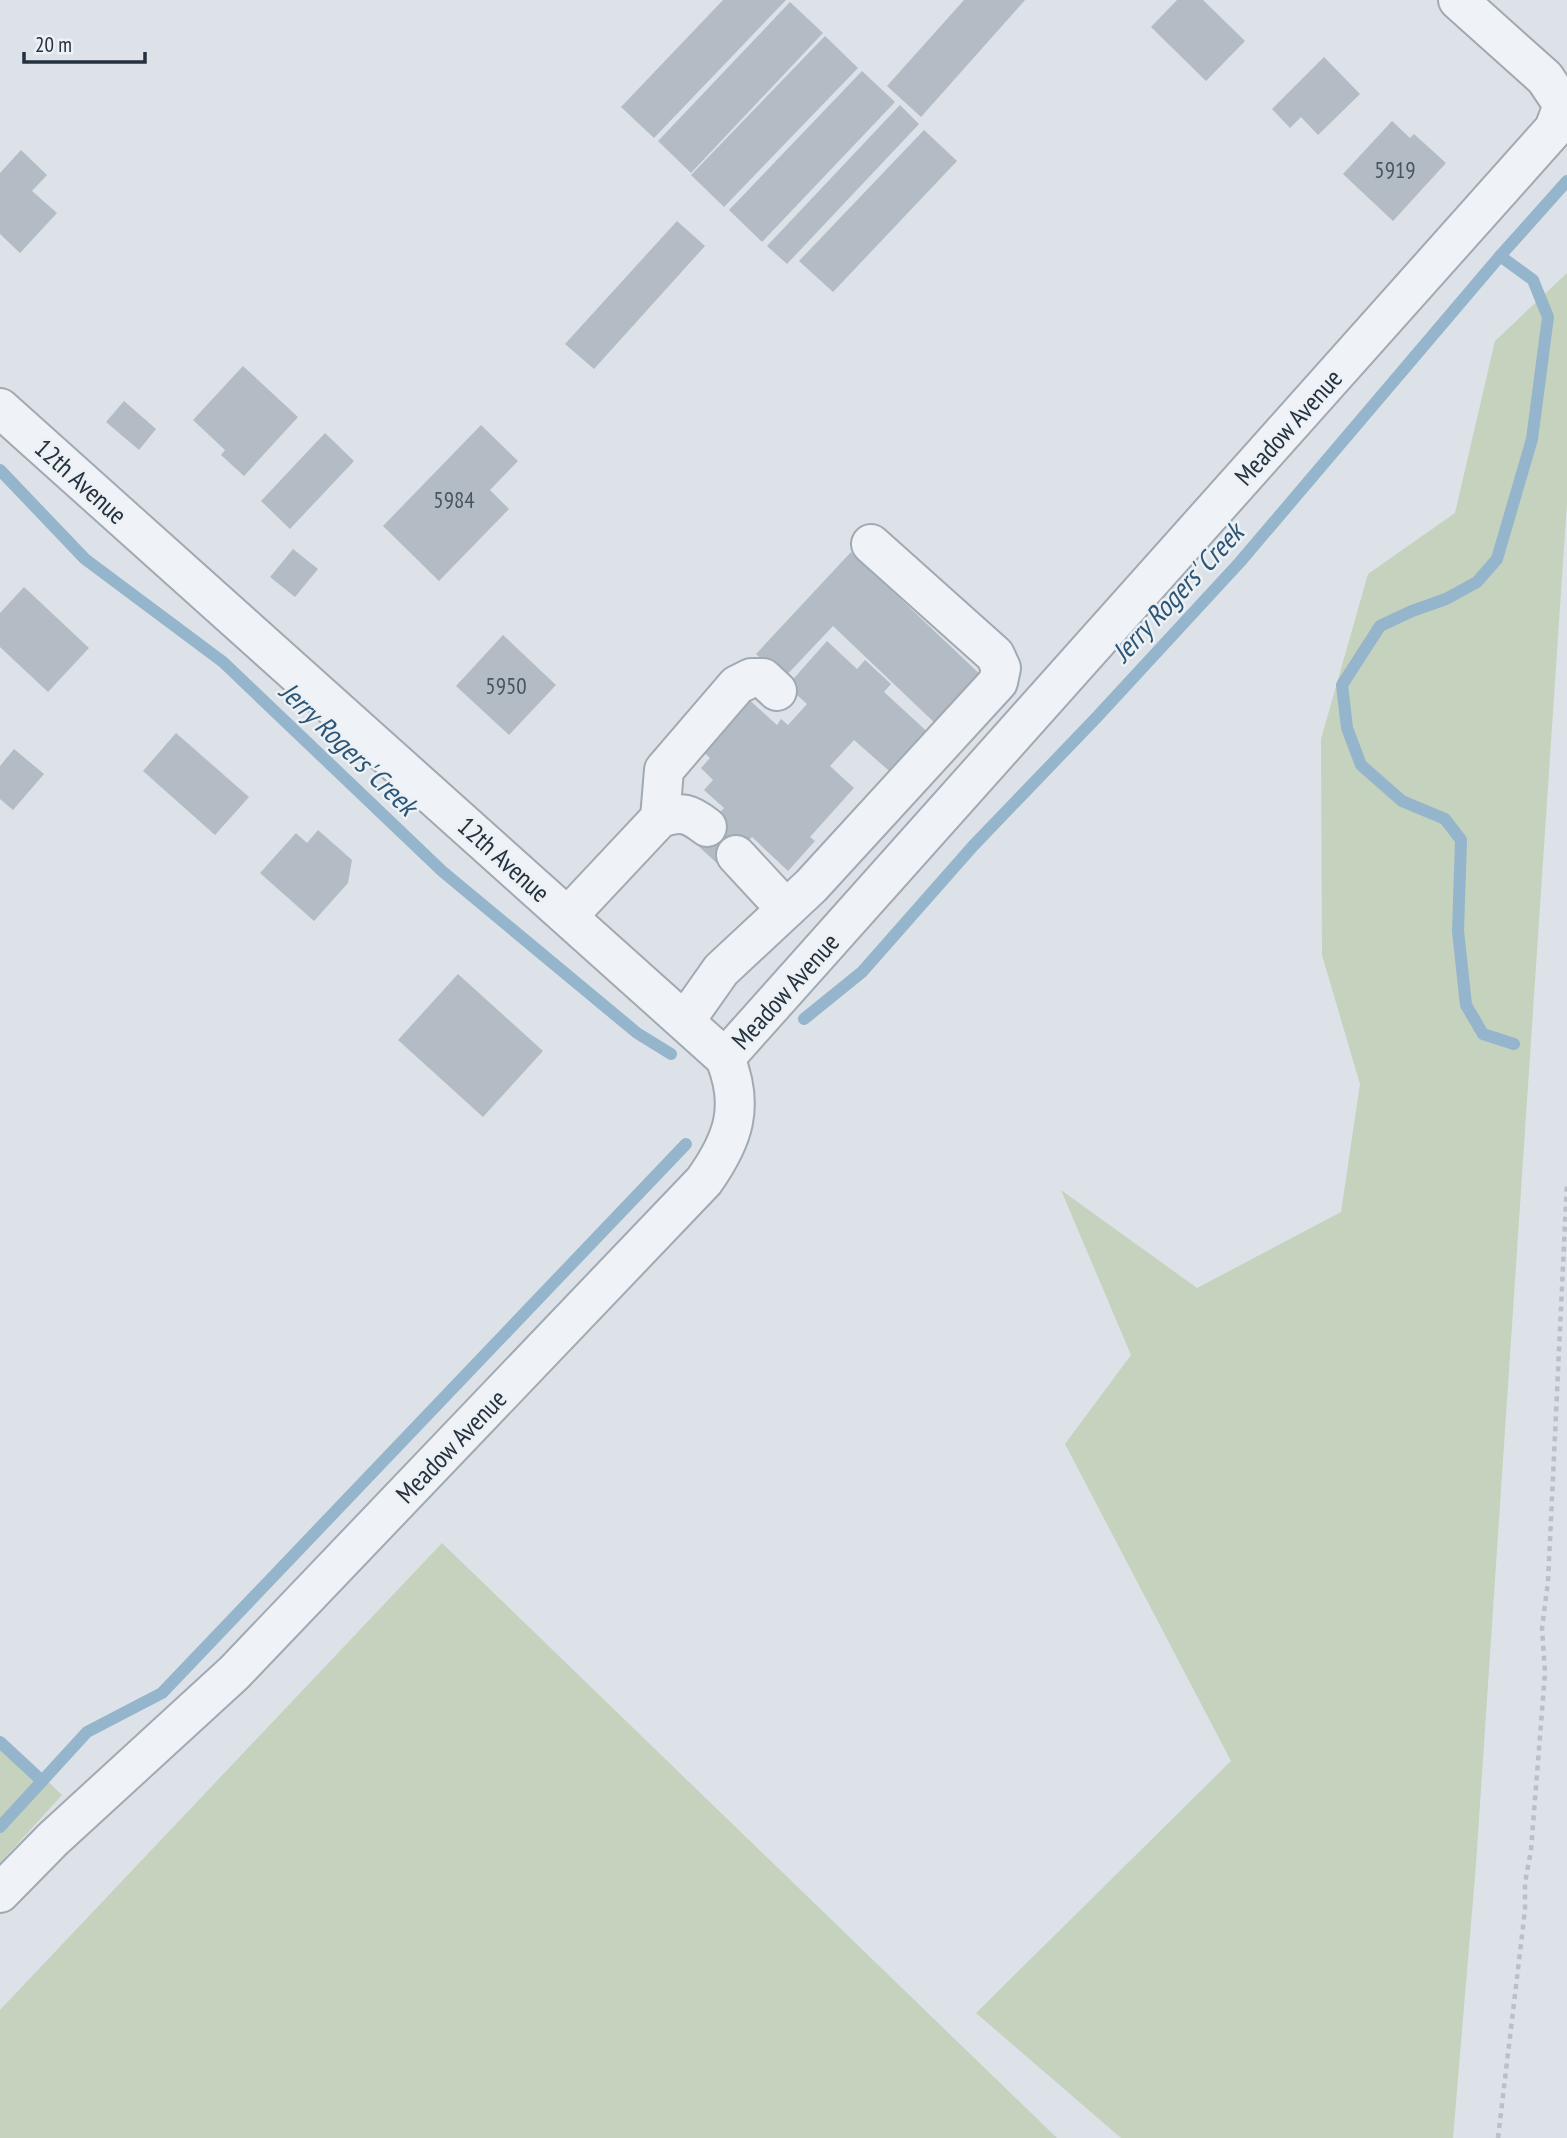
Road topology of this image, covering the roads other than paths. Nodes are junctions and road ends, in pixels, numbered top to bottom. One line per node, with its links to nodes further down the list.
1 (1458, 0): 11 (street, Meadow Avenue)
2 (0, 408): 9 (street, 12th Avenue)
3 (872, 544): 8 (street)
4 (777, 691): 5 (street)
5 (660, 818): 6 (street); 9 (street)
6 (707, 827)
7 (736, 855): 8 (street)
8 (786, 909): 10 (street)
9 (568, 916): 10 (street, 12th Avenue)
10 (685, 1021): 11 (street, 12th Avenue)
11 (725, 1058): 12 (street, Meadow Avenue)
12 (0, 1893)

